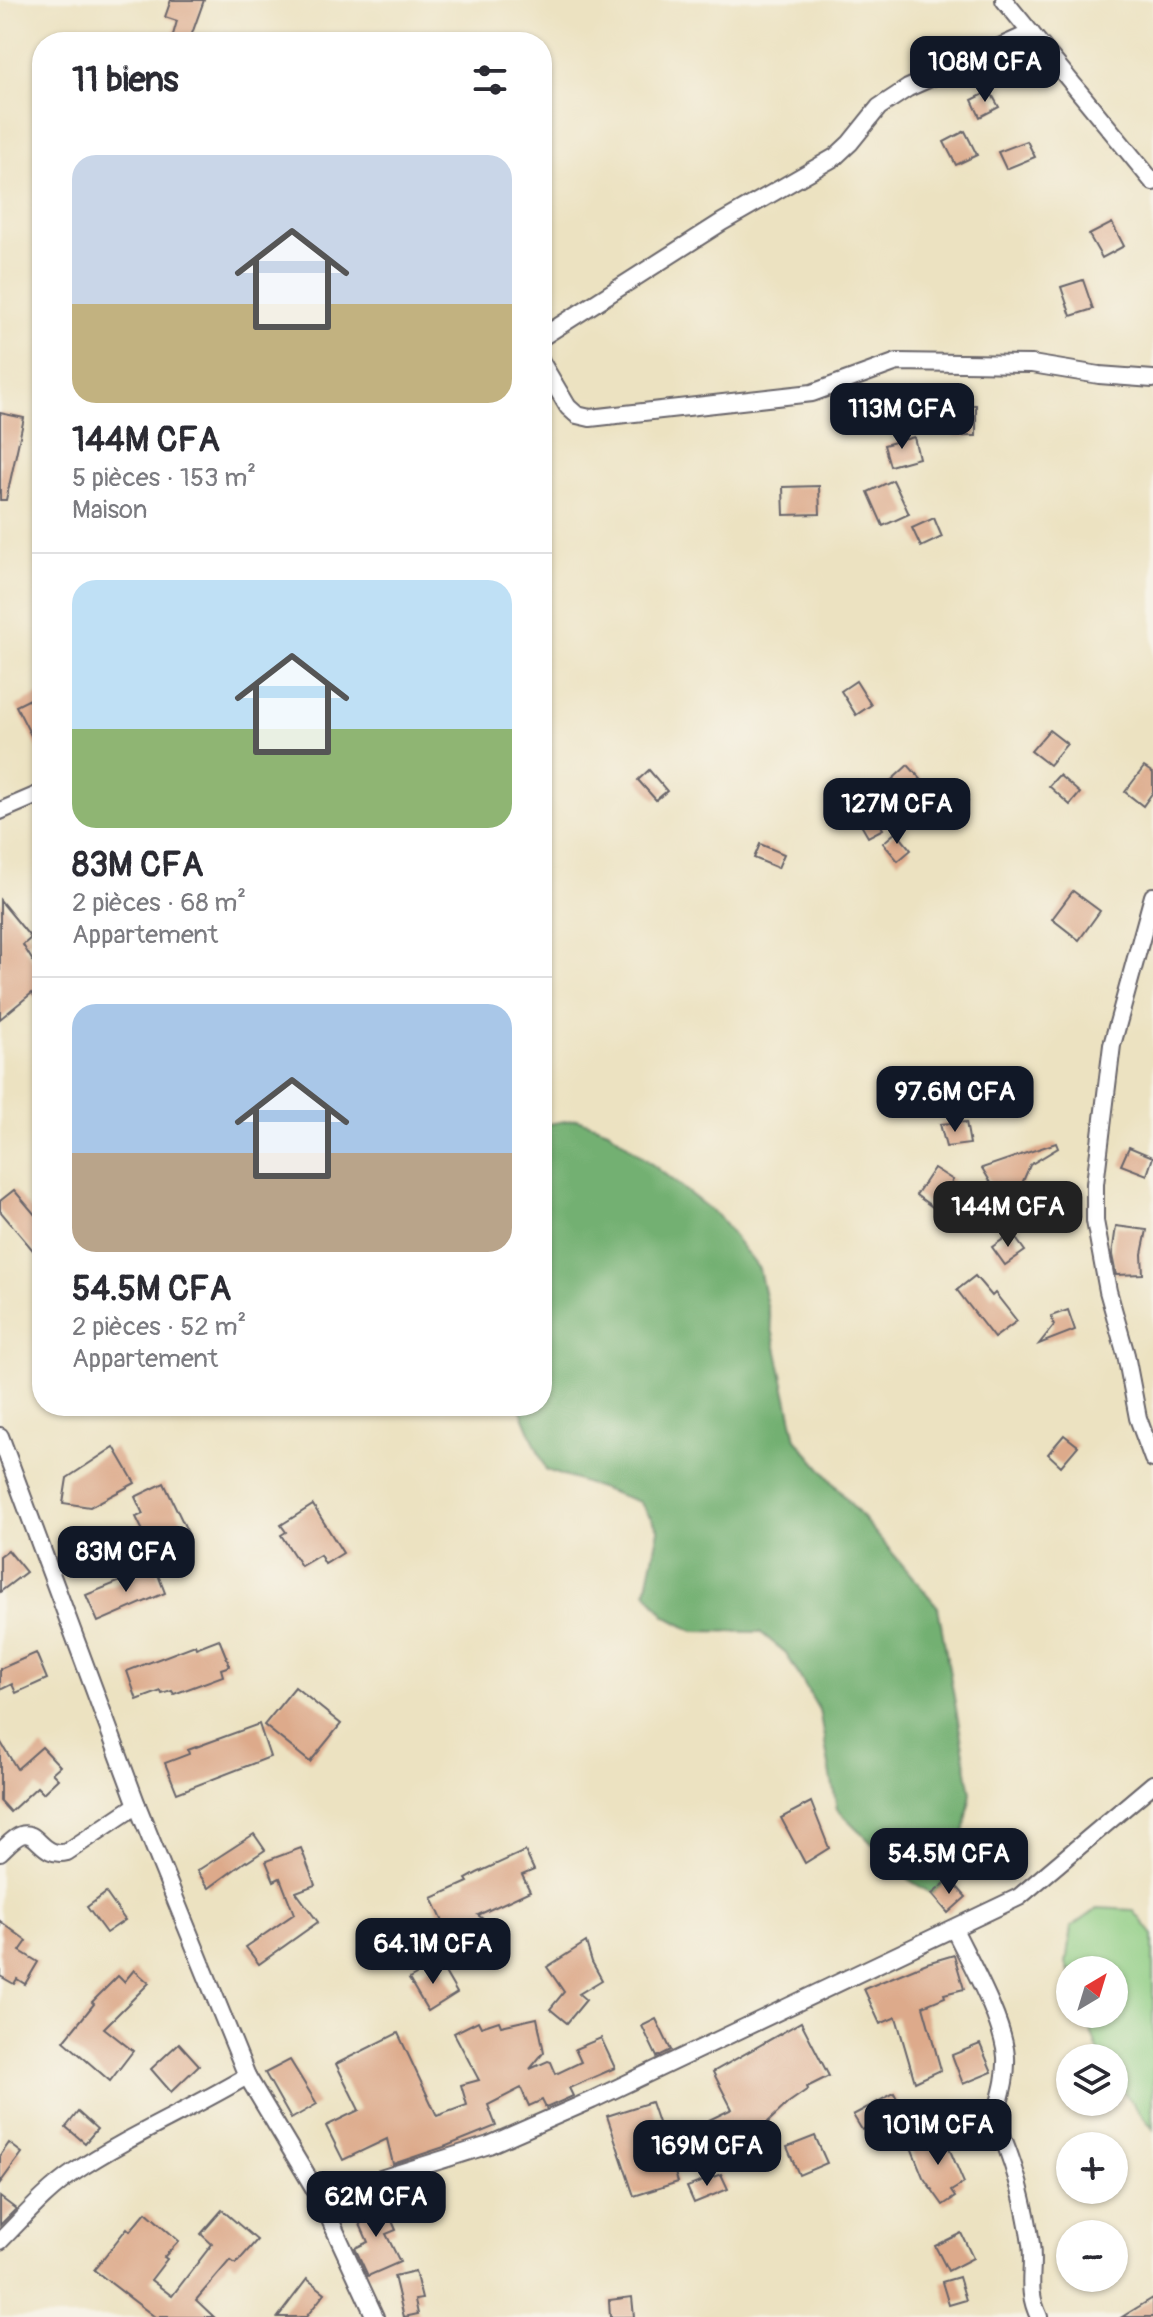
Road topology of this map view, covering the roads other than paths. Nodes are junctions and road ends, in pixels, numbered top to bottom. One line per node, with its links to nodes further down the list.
1 (1004, 0): 2 (street)
2 (1031, 33): 3 (street); 4 (street)
3 (1153, 182)
4 (552, 331)
5 (1153, 379): 6 (street)
6 (552, 380)
7 (32, 800): 8 (street)
8 (0, 811)
9 (1153, 896): 11 (street)
10 (0, 1436): 13 (street)
11 (1153, 1459)
12 (1153, 1784): 15 (street)
13 (137, 1805): 14 (street); 16 (street)
14 (0, 1852)
15 (954, 1929): 17 (street); 20 (street)
16 (247, 2076): 17 (street); 18 (street)
17 (320, 2198): 19 (street)
18 (0, 2241)
19 (375, 2317)
20 (1039, 2317)

